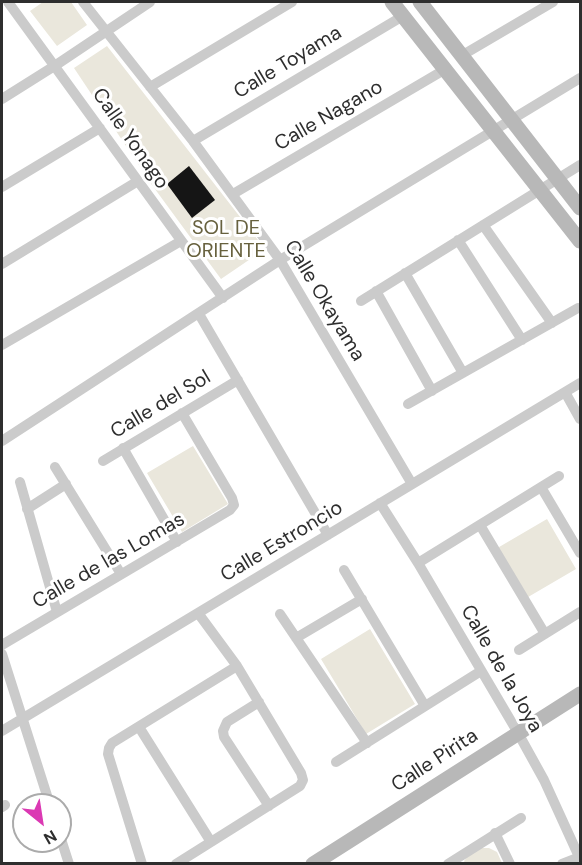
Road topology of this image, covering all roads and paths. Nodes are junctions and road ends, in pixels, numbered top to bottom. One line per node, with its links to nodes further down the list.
1 (83, 2): 10 (street, Calle Okayama)
2 (150, 2): 10 (street)
3 (292, 2): 15 (street)
4 (392, 2): 9 (main road)
5 (422, 2): 11 (main road)
6 (553, 2): 11 (street)
7 (10, 5): 8 (street); 12 (street, Calle Yonago)
8 (2, 15)
9 (403, 16): 13 (main road); 20 (street, Calle Toyama)
10 (106, 31): 12 (street); 15 (street, Calle Okayama)
11 (461, 56): 17 (main road)
12 (56, 65): 16 (street); 18 (street, Calle Yonago)
13 (444, 70): 19 (main road); 26 (street, Calle Nagano)
14 (580, 78): 17 (street)
15 (150, 87): 20 (street, Calle Okayama)
16 (2, 99)
17 (511, 119): 19 (street); 22 (main road)
18 (100, 128): 23 (street, Calle Yonago); 24 (street)
19 (492, 131): 25 (main road); 32 (street)
20 (193, 141): 26 (street, Calle Okayama)
21 (580, 165): 22 (street)
22 (557, 179): 25 (street); 27 (main road)
23 (138, 181): 29 (street, Calle Yonago); 33 (street)
24 (2, 187)
25 (540, 189): 28 (street); 31 (main road)
26 (233, 194): 32 (street, Calle Okayama)
27 (580, 208)
28 (483, 225): 30 (street); 40 (street)
29 (181, 240): 36 (street, Calle Yonago); 42 (street)
30 (458, 240): 34 (street); 41 (street)
31 (580, 241)
32 (280, 260): 36 (street); 58 (street, Calle Okayama)
33 (2, 264)
34 (405, 273): 35 (street); 43 (street)
35 (376, 291): 37 (street); 46 (street)
36 (223, 298): 39 (street)
37 (361, 301)
38 (578, 308): 40 (street)
39 (199, 314): 44 (street); 51 (street)
40 (552, 323): 41 (street)
41 (522, 340): 43 (street)
42 (2, 345)
43 (463, 373): 46 (street)
44 (238, 380): 49 (street, Calle del Sol); 63 (street)
45 (580, 382): 47 (street, Calle Estroncio)
46 (432, 391): 48 (street)
47 (565, 392): 50 (street); 58 (street, Calle Estroncio)
48 (408, 404)
49 (182, 413): 52 (street, Calle del Sol); 64 (street, Calle de las Lomas)
50 (580, 419)
51 (2, 441)
52 (123, 448): 53 (street, Calle del Sol); 64 (street)
53 (103, 461)
54 (55, 467): 57 (street)
55 (559, 476): 59 (street)
56 (20, 482): 61 (street)
57 (66, 484): 61 (street); 68 (street)
58 (412, 484): 60 (street, Calle Estroncio)
59 (541, 487): 62 (street); 65 (street)
60 (381, 503): 63 (street, Calle Estroncio); 66 (street, Calle de la Joya)
61 (27, 509): 70 (street)
62 (480, 525): 66 (street); 74 (street)
63 (328, 535): 72 (street, Calle Estroncio)
64 (177, 542): 68 (street, Calle de las Lomas)
65 (580, 553)
66 (418, 563): 80 (street, Calle de la Joya)
67 (344, 570): 69 (street)
68 (121, 574): 70 (street, Calle de las Lomas)
69 (362, 599): 75 (street); 83 (street)
70 (57, 612): 76 (street, Calle de las Lomas)
71 (580, 612): 74 (street)
72 (198, 614): 79 (street); 84 (street, Calle Estroncio)
73 (280, 614): 75 (street)
74 (545, 634): 77 (street)
75 (296, 638): 88 (street)
76 (2, 645)
77 (519, 650)
78 (2, 654): 84 (street)
79 (237, 666): 82 (street); 85 (street)
80 (481, 670): 83 (street); 87 (street, Calle de la Joya)
81 (580, 694): 87 (main road, Calle Pirita)
82 (259, 702): 91 (street); 91 (street)
83 (425, 706): 88 (street)
84 (23, 718): 86 (street, Calle Estroncio); 90 (street)
85 (139, 727): 94 (street); 97 (street)
86 (2, 731)
87 (518, 733): 95 (street, Calle de la Joya); 99 (main road, Calle Pirita)
88 (367, 743): 89 (street)
89 (336, 762)
90 (46, 793)
91 (269, 806): 94 (street)
92 (521, 818): 93 (street)
93 (495, 833): 96 (street); 100 (street)
94 (211, 842): 98 (street)
95 (580, 858): 101 (street)
96 (453, 862)
97 (142, 864)
98 (176, 864)
99 (313, 864)
100 (510, 864)
101 (562, 864)

